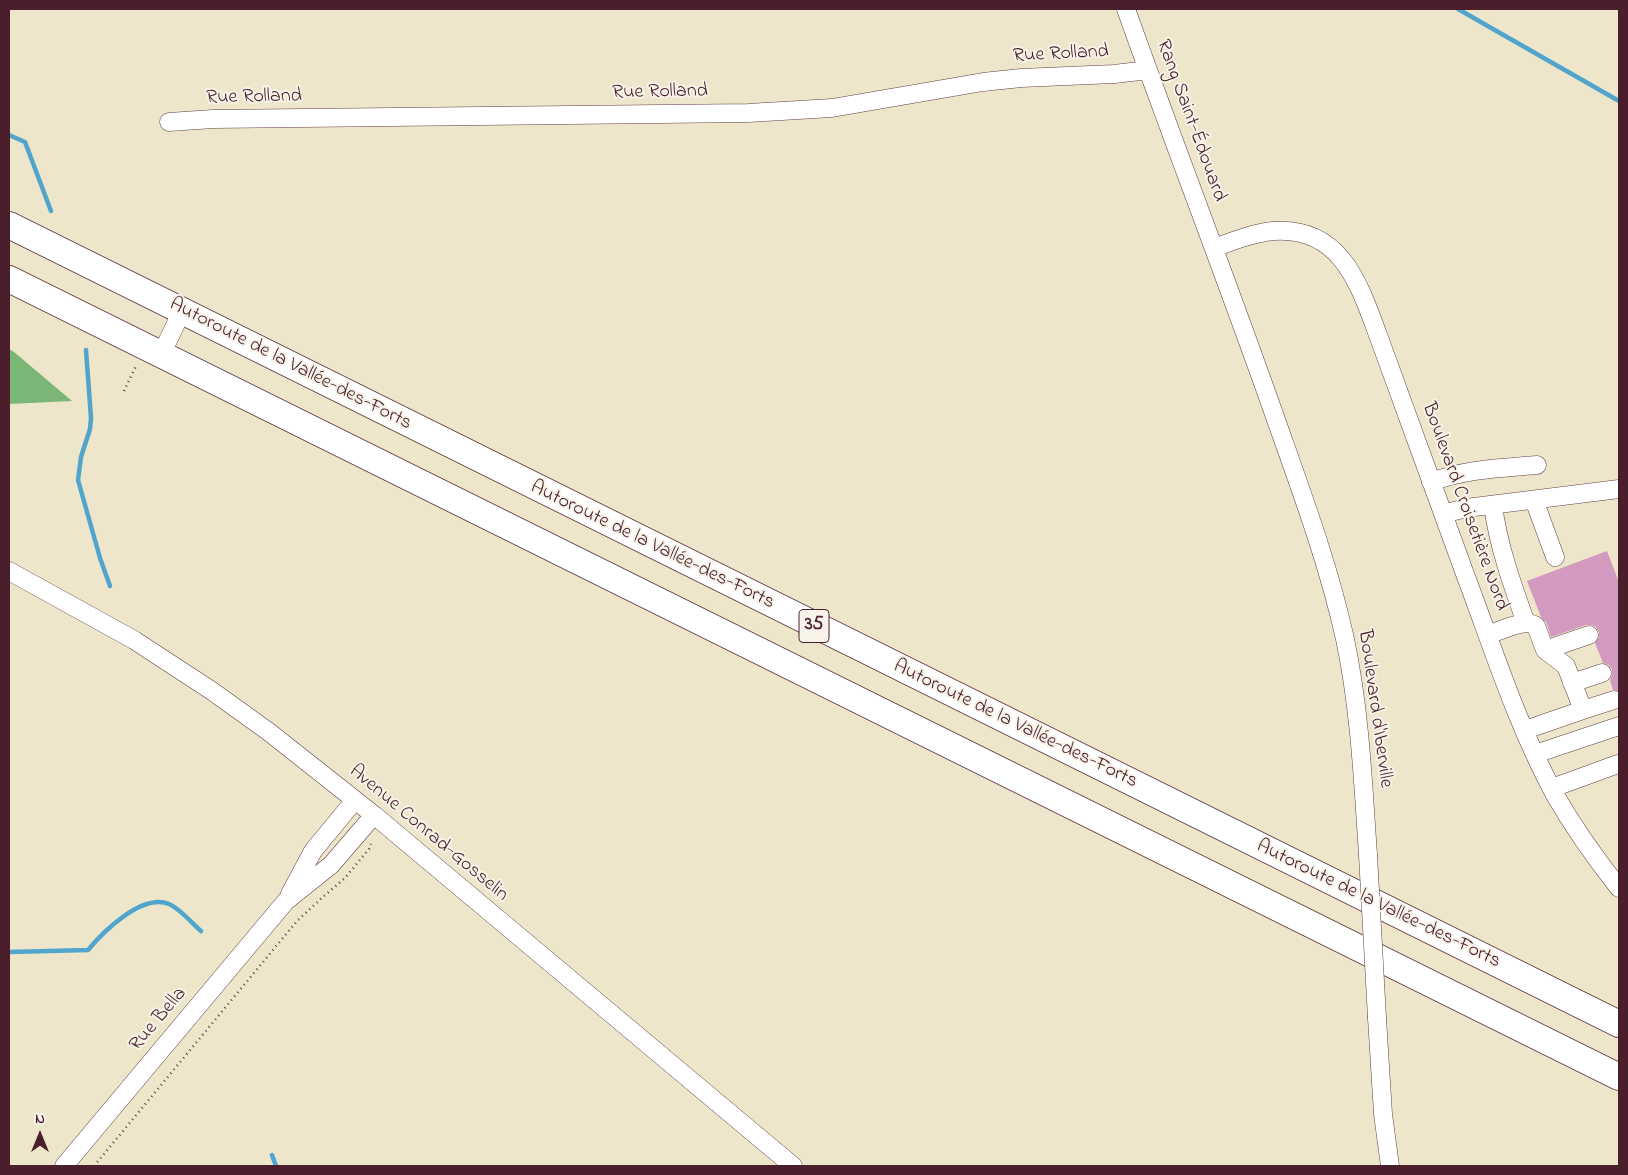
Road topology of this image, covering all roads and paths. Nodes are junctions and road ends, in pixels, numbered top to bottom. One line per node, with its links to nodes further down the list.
1 (1126, 9): 2 (street, Rang Saint-Édouard)
2 (1147, 68): 3 (street, Rue Rolland); 5 (street, Rang Saint-Édouard)
3 (169, 122)
4 (9, 226): 7 (highway, Autoroute de la Vallée-des-Forts / 35)
5 (1214, 248): 11 (street, Boulevard Croisetière Nord); 41 (street, Boulevard d'Iberville, bridge)
6 (9, 279): 8 (highway, 35)
7 (182, 311): 8 (street); 36 (highway, Autoroute de la Vallée-des-Forts / 35)
8 (153, 351): 9 (path); 37 (highway, 35)
9 (124, 391)
10 (1537, 465): 11 (street)
11 (1431, 482): 15 (street, Boulevard Croisetière Nord)
12 (1619, 489): 13 (street)
13 (1534, 500): 14 (street); 16 (street)
14 (1492, 505): 15 (street); 18 (street)
15 (1443, 514): 19 (street, Boulevard Croisetière Nord)
16 (1556, 557)
17 (9, 570): 31 (street, Avenue Conrad-Gosselin)
18 (1526, 622): 19 (street); 21 (street)
19 (1488, 635): 27 (street, Boulevard Croisetière Nord)
20 (1589, 635): 21 (street)
21 (1545, 650): 23 (street)
22 (1602, 673): 23 (street)
23 (1572, 683): 25 (street)
24 (1614, 700): 25 (street)
25 (1582, 710): 27 (street)
26 (1619, 726): 28 (street)
27 (1525, 730): 28 (street, Boulevard Croisetière Nord)
28 (1535, 754): 30 (street, Boulevard Croisetière Nord)
29 (1618, 764): 30 (street)
30 (1552, 788): 33 (street, Boulevard Croisetière Nord)
31 (355, 800): 32 (street, Avenue Conrad-Gosselin); 34 (street, Rue Bella)
32 (374, 815): 34 (street, Rue Bella); 40 (street, Avenue Conrad-Gosselin)
33 (1619, 888)
34 (286, 901): 38 (street, Rue Bella)
35 (307, 912): 39 (path)
36 (1619, 1024)
37 (1619, 1077)
38 (64, 1166)
39 (94, 1166)
40 (794, 1166)
41 (1390, 1166)

